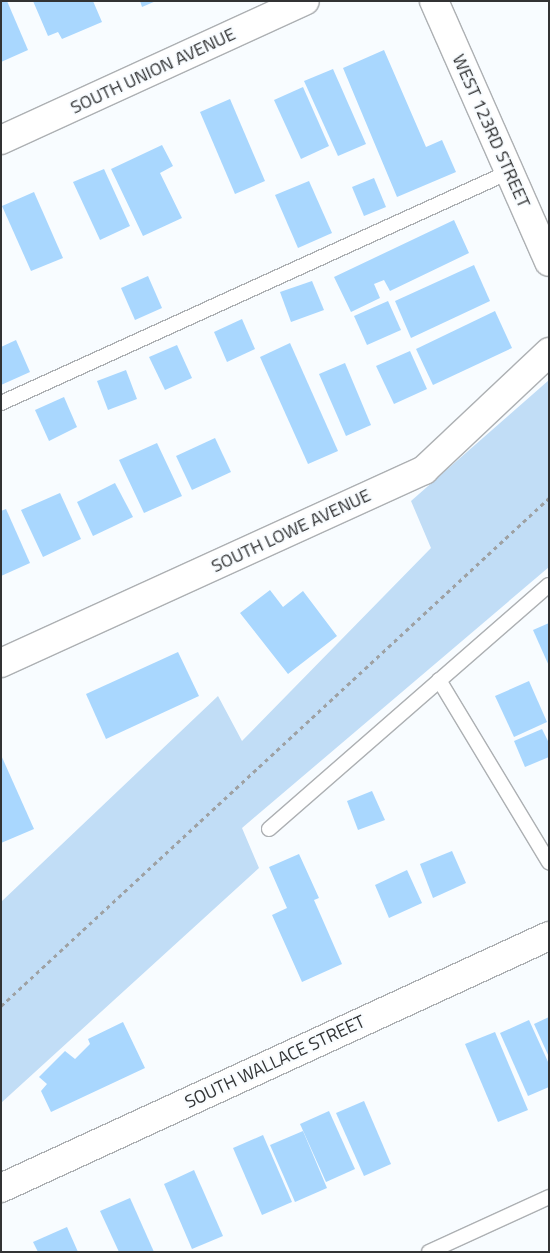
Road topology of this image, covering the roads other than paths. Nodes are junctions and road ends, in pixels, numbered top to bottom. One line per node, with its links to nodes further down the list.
1 (305, 1): 3 (street, SOUTH UNION AVENUE)
2 (434, 1): 4 (street, WEST 123RD STREET)
3 (1, 140)
4 (509, 172): 5 (street, WEST 123RD STREET); 7 (lane)
5 (549, 262)
6 (549, 352): 9 (street, SOUTH LOWE AVENUE)
7 (1, 403)
8 (549, 585): 10 (lane)
9 (1, 663)
10 (439, 680): 11 (lane); 12 (lane)
11 (269, 829)
12 (549, 862)
13 (549, 936): 14 (street, SOUTH WALLACE STREET)
14 (1, 1188)
15 (549, 1197): 16 (lane)
16 (429, 1252)

